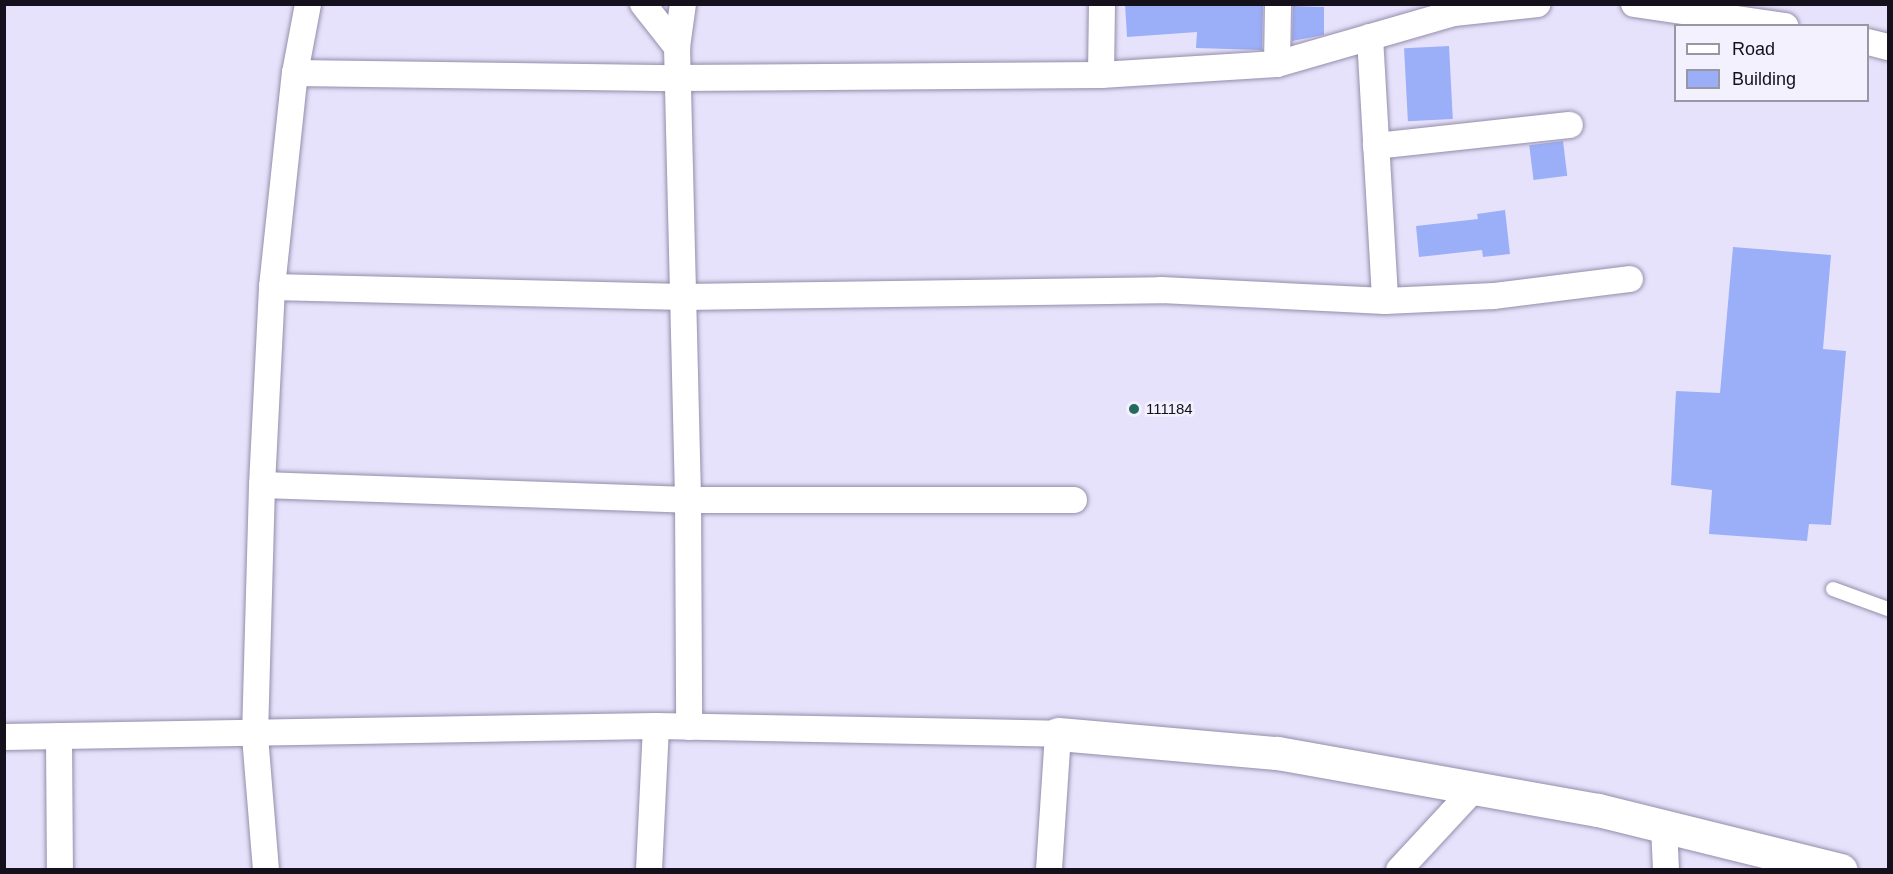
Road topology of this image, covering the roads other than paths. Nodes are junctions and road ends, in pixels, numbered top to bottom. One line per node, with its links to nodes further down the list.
1 (308, 4): 14 (street)
2 (643, 4): 11 (street)
3 (683, 4): 11 (street)
4 (1102, 4): 15 (street)
5 (1278, 4): 13 (street)
6 (1538, 4): 9 (street)
7 (1634, 4): 8 (street)
8 (1771, 24)
9 (1370, 37): 13 (street); 18 (street)
10 (1869, 42): 12 (street)
11 (677, 47): 16 (street)
12 (1888, 47)
13 (1276, 64): 15 (street)
14 (295, 73): 16 (street); 20 (street)
15 (1101, 75): 16 (street)
16 (676, 78): 21 (street)
17 (1570, 125): 18 (street)
18 (1376, 146): 22 (street)
19 (1630, 279): 22 (street)
20 (272, 287): 21 (street); 23 (street)
21 (684, 297): 22 (street); 24 (street)
22 (1385, 301)
23 (262, 485): 24 (street); 32 (street)
24 (688, 500): 25 (street); 29 (street)
25 (1074, 500)
26 (1833, 589): 27 (lane)
27 (1888, 609)
28 (656, 726): 29 (street); 32 (street); 38 (street)
29 (689, 727): 30 (street)
30 (1058, 734): 34 (street); 39 (street)
31 (59, 736): 32 (street); 33 (street); 36 (street)
32 (255, 736): 37 (street)
33 (4, 737)
34 (1475, 788): 35 (street); 40 (street)
35 (1664, 826): 41 (street); 42 (street)
36 (60, 870)
37 (266, 870)
38 (649, 870)
39 (1049, 870)
40 (1399, 870)
41 (1666, 870)
42 (1841, 870)

